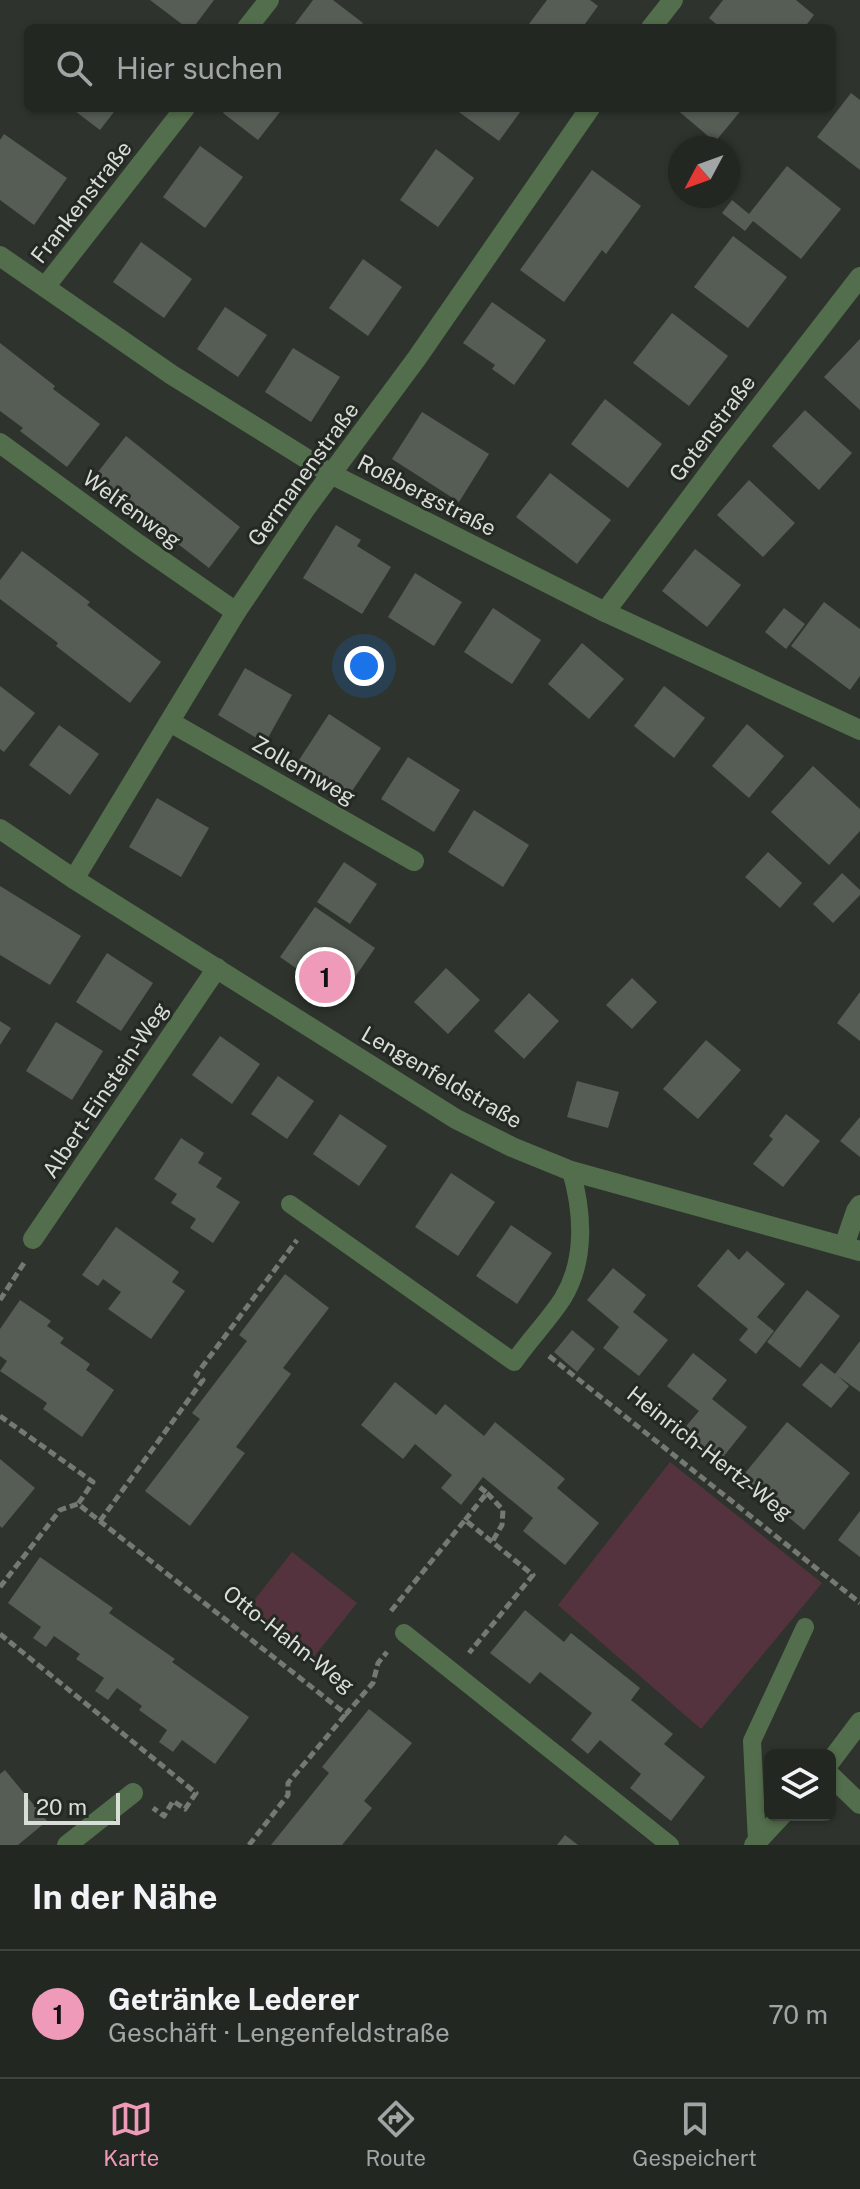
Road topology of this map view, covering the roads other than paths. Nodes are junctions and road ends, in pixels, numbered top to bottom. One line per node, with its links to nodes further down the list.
1 (269, 0): 3 (street)
2 (670, 1): 4 (street)
3 (250, 24)
4 (654, 24)
5 (182, 112): 9 (street, Frankenstraße)
6 (587, 112): 11 (street, Germanenstraße)
7 (0, 256): 9 (street, Roßbergstraße)
8 (860, 277): 13 (street, Gotenstraße)
9 (45, 287): 11 (street, Roßbergstraße)
10 (0, 443): 12 (street, Welfenweg)
11 (331, 474): 12 (street, Germanenstraße); 13 (street, Roßbergstraße)
12 (236, 612): 14 (street, Germanenstraße)
13 (605, 612): 15 (street, Roßbergstraße)
14 (170, 722): 17 (street, Zollernweg); 18 (street, Germanenstraße)
15 (860, 730)
16 (0, 829): 18 (street, Lengenfeldstraße)
17 (414, 861)
18 (74, 879): 19 (street, Lengenfeldstraße)
19 (217, 968): 20 (street, Lengenfeldstraße); 23 (street, Albert-Einstein-Weg)
20 (571, 1171): 21 (lane); 24 (street, Lengenfeldstraße)
21 (290, 1204)
22 (860, 1205): 24 (street)
23 (33, 1239)
24 (852, 1248)
25 (805, 1627): 33 (lane)
26 (402, 1635): 35 (lane)
27 (860, 1722): 28 (street)
28 (836, 1754)
29 (836, 1781): 31 (street)
30 (133, 1793): 34 (street)
31 (860, 1804)
32 (776, 1821): 33 (street)
33 (755, 1843)
34 (67, 1845)
35 (670, 1845)

